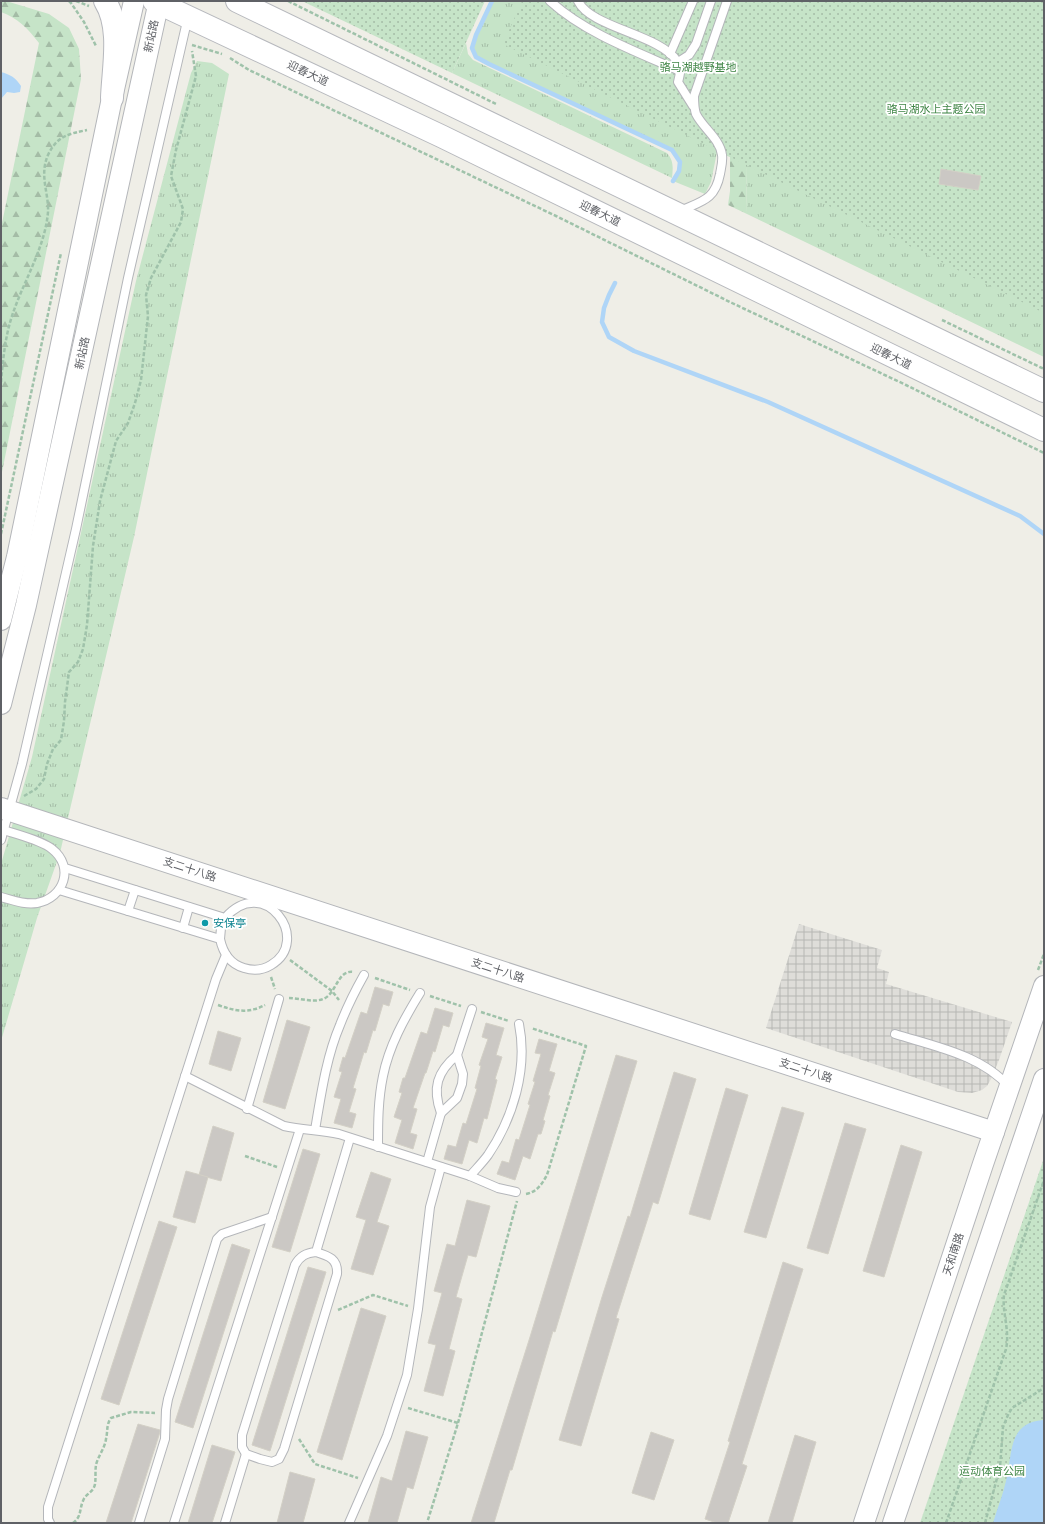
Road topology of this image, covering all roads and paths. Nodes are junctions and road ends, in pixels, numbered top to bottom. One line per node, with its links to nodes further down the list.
1 (69, 1): 15 (path)
2 (76, 1): 11 (path)
3 (134, 1): 19 (street, 新站路)
4 (237, 1): 24 (main road)
5 (550, 1): 18 (lane)
6 (578, 1): 16 (lane)
7 (693, 1): 16 (lane)
8 (711, 1): 17 (lane)
9 (727, 1): 20 (lane)
10 (157, 2): 12 (main road, 迎春大道); 32 (street, 新站路)
11 (108, 8): 19 (main road)
12 (188, 16): 13 (lane); 14 (path); 28 (main road, 迎春大道)
13 (182, 42): 14 (path); 33 (lane)
14 (192, 45): 29 (path); 33 (path)
15 (97, 54)
16 (670, 54): 17 (lane)
17 (678, 62): 18 (lane)
18 (680, 71): 20 (lane)
19 (112, 98): 31 (street, 新站路)
20 (694, 106): 24 (lane)
21 (88, 123): 22 (path)
22 (87, 130): 23 (path); 26 (path)
23 (85, 138)
24 (676, 213): 27 (main road)
25 (62, 247): 30 (path)
26 (1, 382)
27 (1044, 391)
28 (1044, 430)
29 (1044, 453)
30 (1, 534)
31 (1, 620)
32 (1, 704)
33 (7, 807): 34 (lane); 66 (street, 支二十八路)
34 (4, 830): 35 (lane); 36 (lane)
35 (1, 840)
36 (65, 868): 37 (lane); 38 (lane)
37 (59, 890): 39 (lane); 41 (lane)
38 (135, 890): 40 (lane); 41 (lane)
39 (1, 897)
40 (189, 907): 42 (lane); 43 (lane)
41 (128, 911): 43 (lane)
42 (225, 918): 44 (lane); 45 (lane)
43 (183, 928): 44 (lane)
44 (220, 939): 46 (lane)
45 (282, 954): 47 (lane); 50 (path)
46 (226, 955): 47 (lane); 53 (lane)
47 (267, 967): 52 (path)
48 (364, 975): 50 (path); 51 (path); 55 (lane)
49 (1044, 986): 61 (street, 天和南路)
50 (332, 991): 52 (path); 55 (path)
51 (420, 993): 54 (path); 68 (lane)
52 (279, 999): 53 (path); 62 (lane)
53 (209, 1001): 59 (lane)
54 (472, 1009): 56 (path); 58 (lane)
55 (345, 1012): 65 (lane)
56 (519, 1024): 73 (lane); 75 (path)
57 (895, 1034): 61 (lane)
58 (457, 1054): 63 (lane); 63 (lane)
59 (185, 1076): 62 (lane); 87 (lane)
60 (1044, 1079): 95 (street)
61 (1009, 1088): 66 (street, 天和南路)
62 (247, 1109): 64 (lane)
63 (441, 1113): 70 (lane)
64 (300, 1129): 65 (lane); 72 (lane)
65 (315, 1130): 67 (lane)
66 (994, 1132): 94 (street, 天和南路)
67 (350, 1138): 68 (lane); 77 (lane)
68 (378, 1147): 70 (lane)
69 (245, 1156): 72 (path)
70 (427, 1162): 71 (lane)
71 (441, 1167): 73 (lane); 78 (lane)
72 (287, 1170): 76 (lane)
73 (470, 1176): 75 (lane)
74 (1044, 1180): 96 (path)
75 (517, 1193): 83 (path)
76 (272, 1217): 82 (lane); 90 (lane)
77 (316, 1252): 79 (lane); 85 (lane)
78 (418, 1309): 79 (path); 81 (lane)
79 (325, 1315): 84 (lane)
80 (1044, 1388): 97 (path)
81 (398, 1405): 83 (path); 86 (lane)
82 (166, 1413): 88 (path); 89 (lane)
83 (458, 1423): 93 (path)
84 (291, 1427): 85 (lane); 86 (path)
85 (246, 1454): 91 (lane)
86 (368, 1481): 92 (lane)
87 (50, 1523)
88 (74, 1523)
89 (139, 1523)
90 (174, 1523)
91 (225, 1523)
92 (349, 1523)
93 (426, 1523)
94 (864, 1523)
95 (893, 1523)
96 (946, 1523)
97 (985, 1523)

